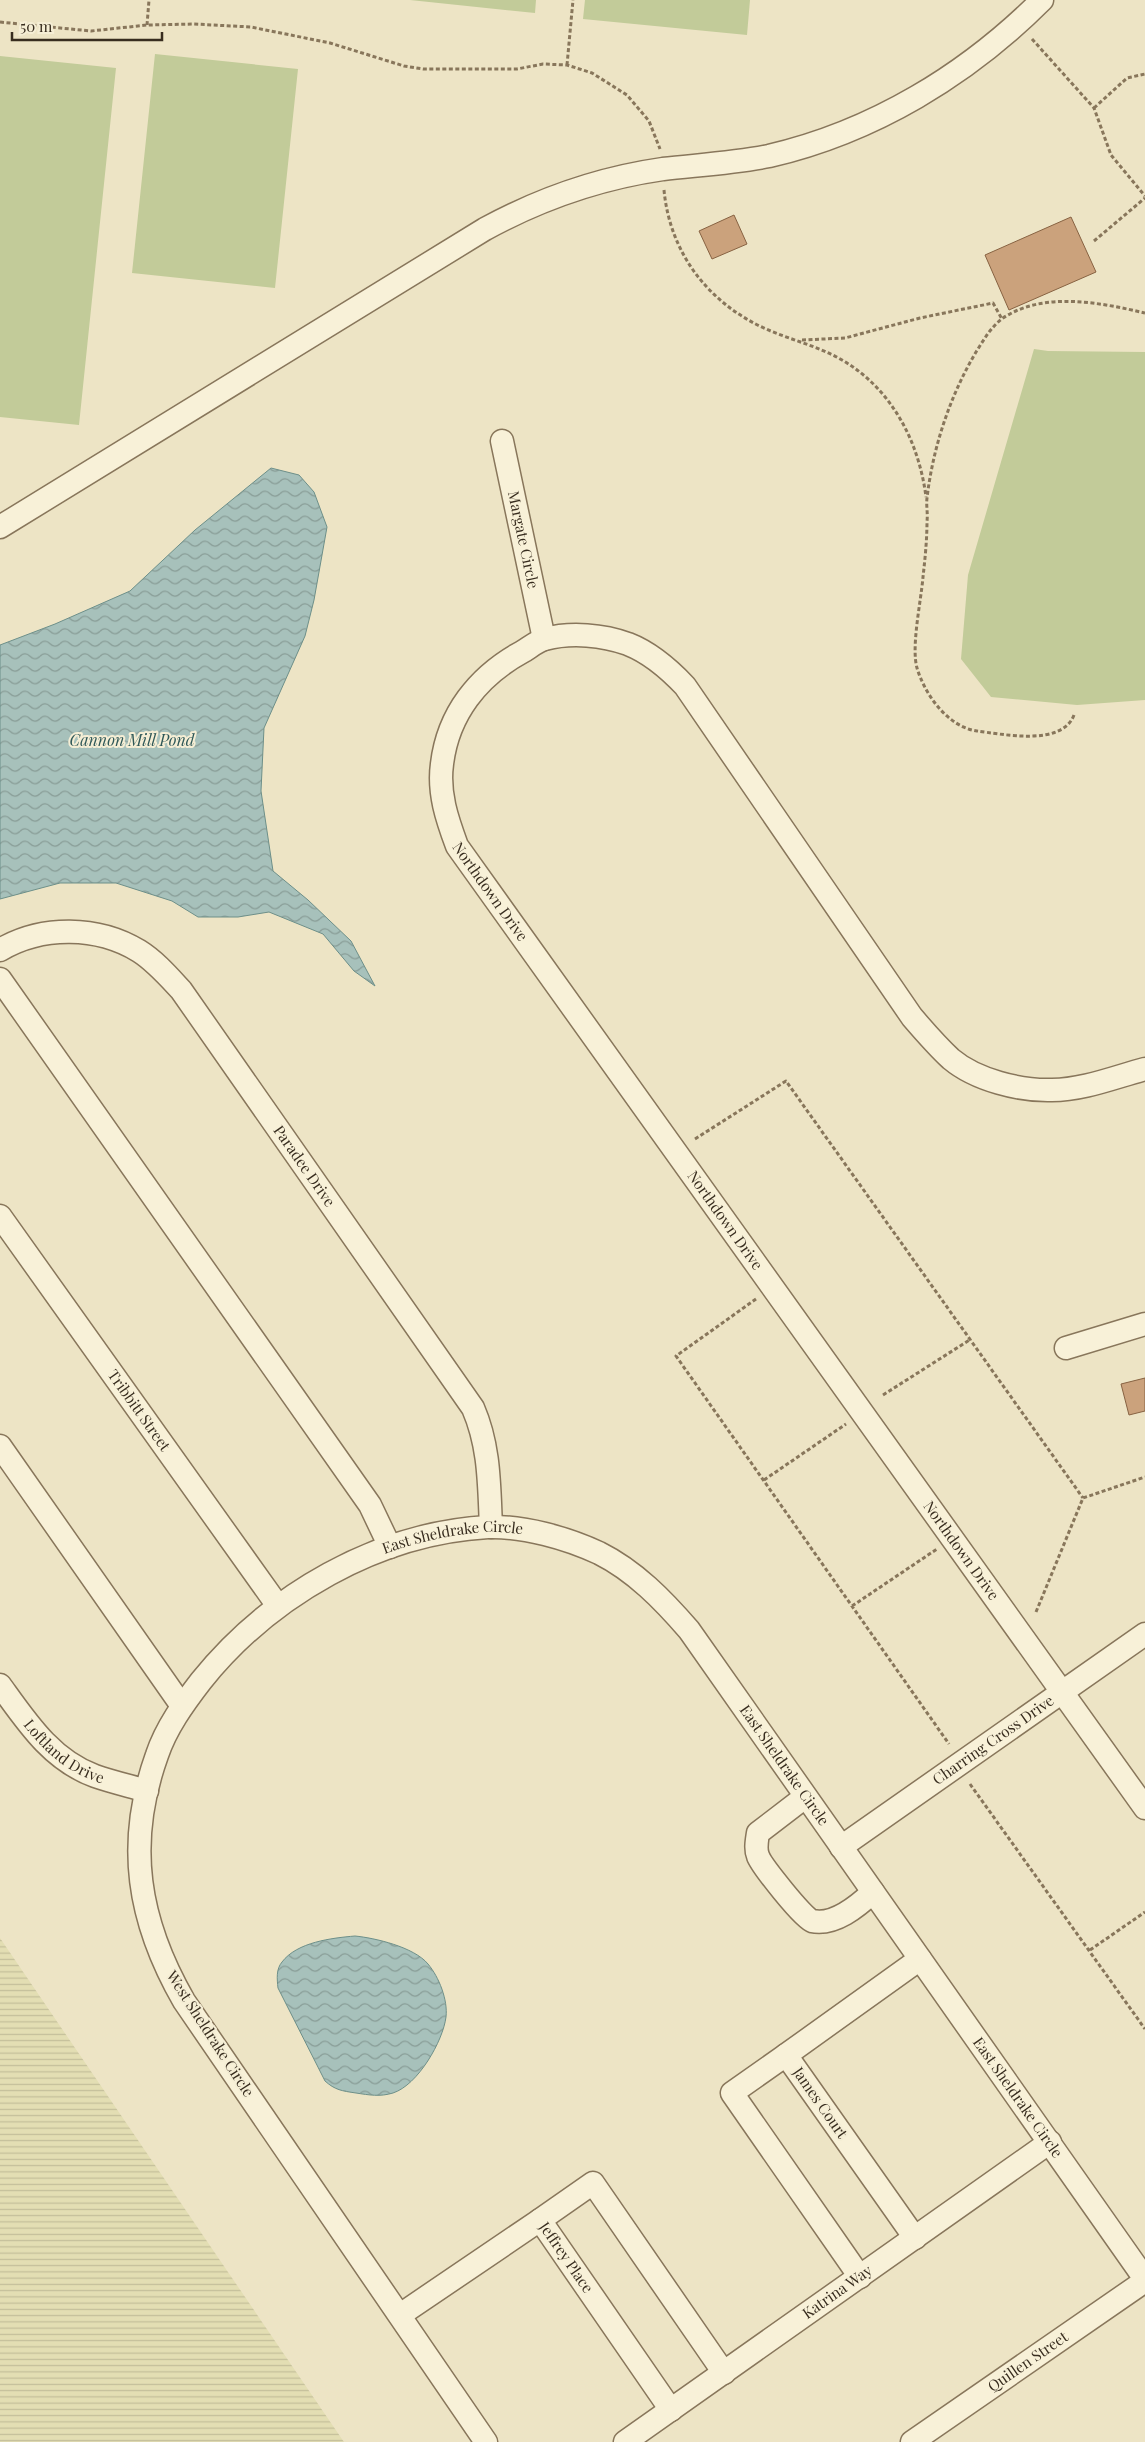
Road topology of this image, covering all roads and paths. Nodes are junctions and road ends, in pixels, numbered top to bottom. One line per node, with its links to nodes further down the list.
1 (150, 0): 5 (path)
2 (573, 0): 7 (path)
3 (1042, 0): 19 (street)
4 (0, 22): 5 (path)
5 (147, 25): 7 (path)
6 (1030, 36): 9 (path)
7 (567, 65): 10 (path)
8 (1145, 74): 9 (path)
9 (1094, 108): 12 (path)
10 (660, 152)
11 (663, 184): 16 (path)
12 (1145, 197): 13 (path)
13 (1094, 241)
14 (1145, 313): 15 (path)
15 (1002, 319): 16 (path); 18 (path)
16 (799, 340): 18 (path)
17 (502, 441): 20 (street, Margate Circle)
18 (927, 500): 21 (path)
19 (0, 527)
20 (544, 639): 24 (street, Northdown Drive); 45 (street, Northdown Drive)
21 (1074, 715)
22 (0, 950): 37 (street, Paradee Drive)
23 (0, 979): 38 (street)
24 (1145, 1069)
25 (695, 1140): 29 (path)
26 (0, 1216): 40 (street, Tribbitt Street)
27 (758, 1297): 35 (path)
28 (1145, 1324): 30 (street)
29 (971, 1339): 31 (path); 36 (path)
30 (1066, 1348)
31 (883, 1395)
32 (848, 1423): 35 (path)
33 (0, 1446): 46 (street)
34 (1145, 1477): 36 (path)
35 (764, 1480): 41 (path)
36 (1083, 1498): 42 (path)
37 (491, 1527): 38 (street, East Sheldrake Circle); 50 (street, East Sheldrake Circle)
38 (390, 1547): 40 (street, East Sheldrake Circle)
39 (937, 1549): 41 (path)
40 (278, 1606): 46 (street, West Sheldrake Circle)
41 (852, 1606): 47 (path)
42 (1036, 1612)
43 (1145, 1634): 45 (street, Charring Cross Drive)
44 (0, 1685): 49 (street, Loftland Drive)
45 (1063, 1692): 51 (street, Northdown Drive); 52 (street, Charring Cross Drive)
46 (182, 1706): 49 (street, West Sheldrake Circle)
47 (949, 1744)
48 (970, 1784): 55 (path)
49 (147, 1791): 64 (street, West Sheldrake Circle)
50 (805, 1797): 52 (street, East Sheldrake Circle); 53 (street)
51 (1145, 1808)
52 (841, 1848): 53 (street, East Sheldrake Circle)
53 (873, 1892): 56 (street, East Sheldrake Circle)
54 (1145, 1912): 55 (path)
55 (1090, 1950): 57 (path)
56 (920, 1959): 58 (street, James Court); 59 (street, East Sheldrake Circle)
57 (1145, 2029)
58 (786, 2055): 61 (street, James Court); 62 (street)
59 (1050, 2142): 61 (street, Katrina Way); 63 (street, East Sheldrake Circle)
60 (540, 2220): 64 (street, Jeffrey Place); 65 (street); 66 (street, Jeffrey Place)
61 (915, 2238): 62 (street, Katrina Way)
62 (860, 2277): 65 (street, Katrina Way)
63 (1145, 2280): 69 (street, Quillen Street)
64 (400, 2315): 67 (street, West Sheldrake Circle)
65 (724, 2373): 66 (street, Katrina Way)
66 (671, 2410): 68 (street, Katrina Way)
67 (486, 2442)
68 (625, 2442)
69 (912, 2442)

